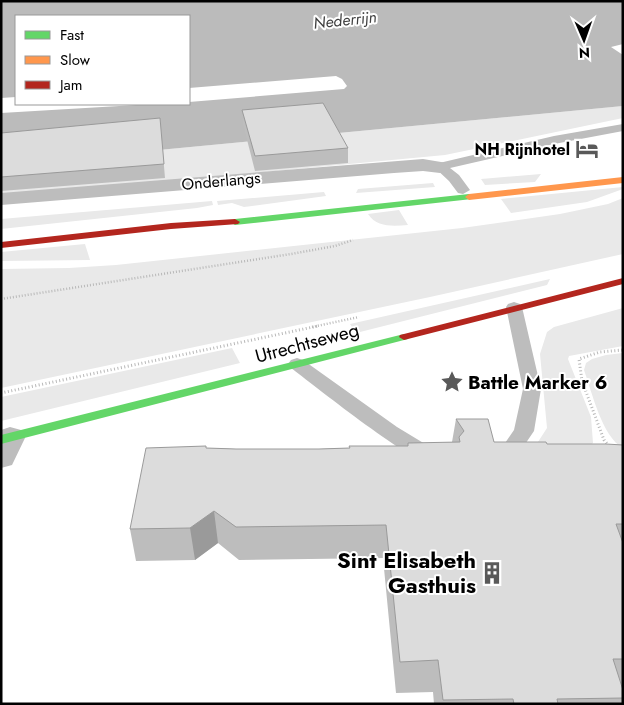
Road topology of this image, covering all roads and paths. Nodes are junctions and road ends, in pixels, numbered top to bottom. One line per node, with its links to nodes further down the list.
1 (623, 127): 2 (lane)
2 (440, 167): 5 (lane); 7 (street, Onderlangs)
3 (623, 180): 4 (main road, Onderlangs)
4 (554, 187): 5 (main road, Onderlangs); 9 (main road, Onderlangs)
5 (463, 190): 6 (main road, Onderlangs)
6 (379, 195)
7 (1, 199)
8 (297, 203): 9 (main road, Onderlangs)
9 (171, 226): 11 (main road, Onderlangs)
10 (358, 238): 13 (path)
11 (1, 245)
12 (623, 281): 14 (main road, Utrechtseweg)
13 (1, 299)
14 (514, 307): 17 (main road, Utrechtseweg); 21 (lane)
15 (365, 315): 18 (path, Utrechtseweg)
16 (623, 350): 20 (path)
17 (297, 364): 19 (main road, Utrechtseweg); 22 (lane)
18 (1, 393)
19 (4, 445)
20 (612, 450)
21 (496, 460)
22 (447, 462)

